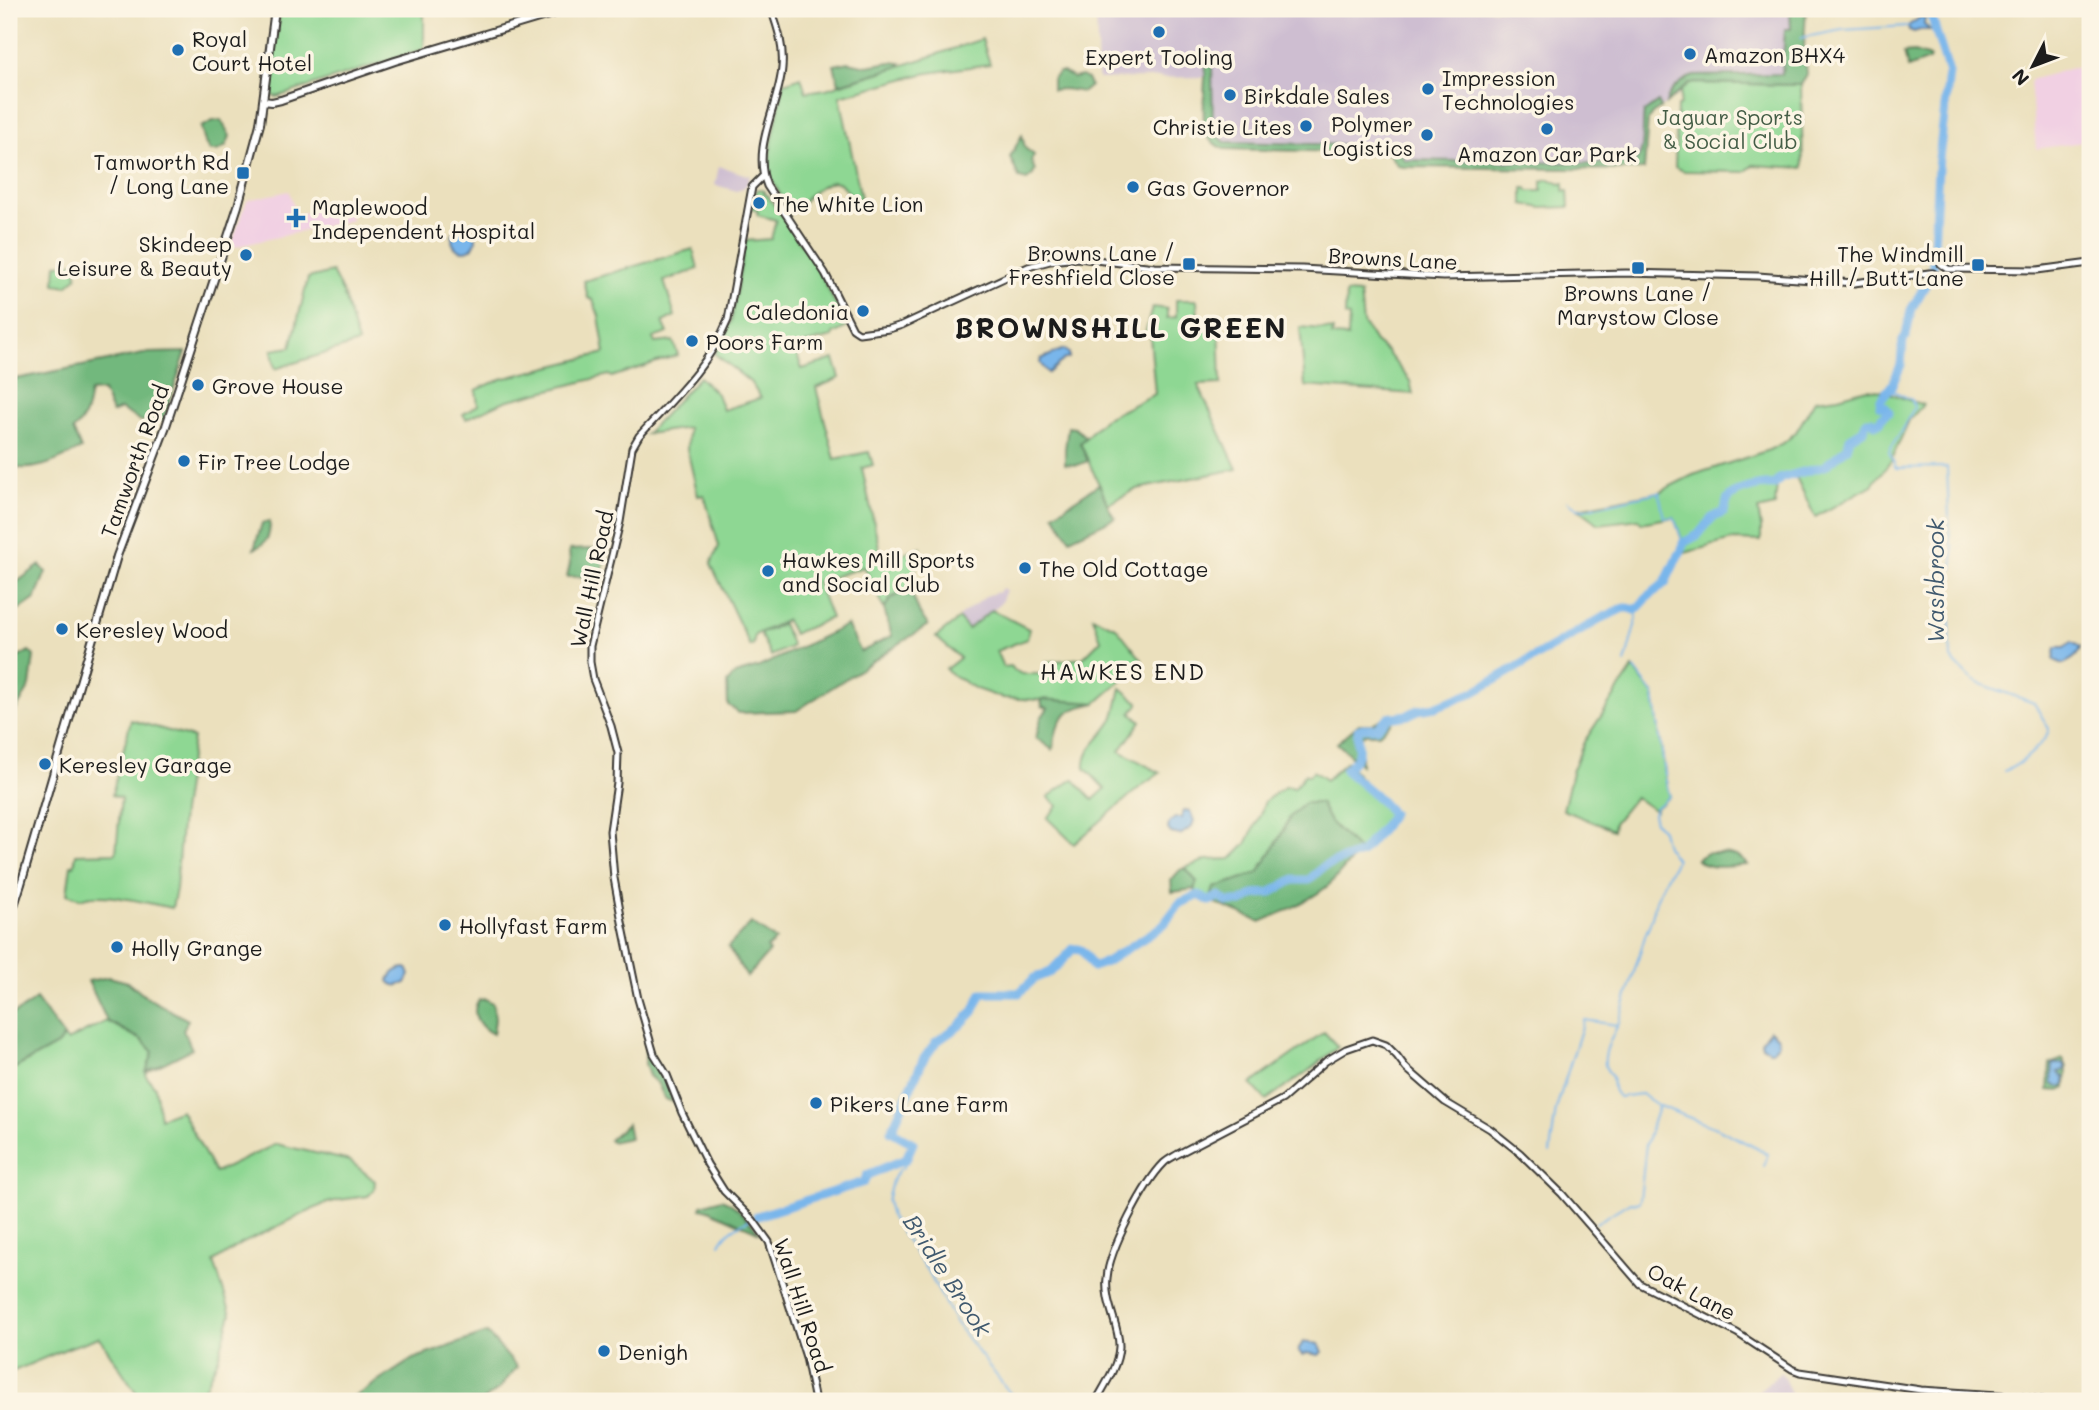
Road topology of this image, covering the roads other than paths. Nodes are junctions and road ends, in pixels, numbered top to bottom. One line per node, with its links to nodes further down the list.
1 (275, 9): 4 (main road, Tamworth Road)
2 (569, 9): 4 (main road)
3 (771, 9): 5 (street, Wall Hill Road)
4 (263, 101): 9 (main road, Tamworth Road)
5 (763, 176): 8 (street, Browns Lane); 10 (street, Wall Hill Road)
6 (2090, 263): 7 (street)
7 (1941, 264)
8 (1938, 277)
9 (9, 921)
10 (815, 1401)
11 (1096, 1401): 12 (street, Oak Lane)
12 (2048, 1401)

